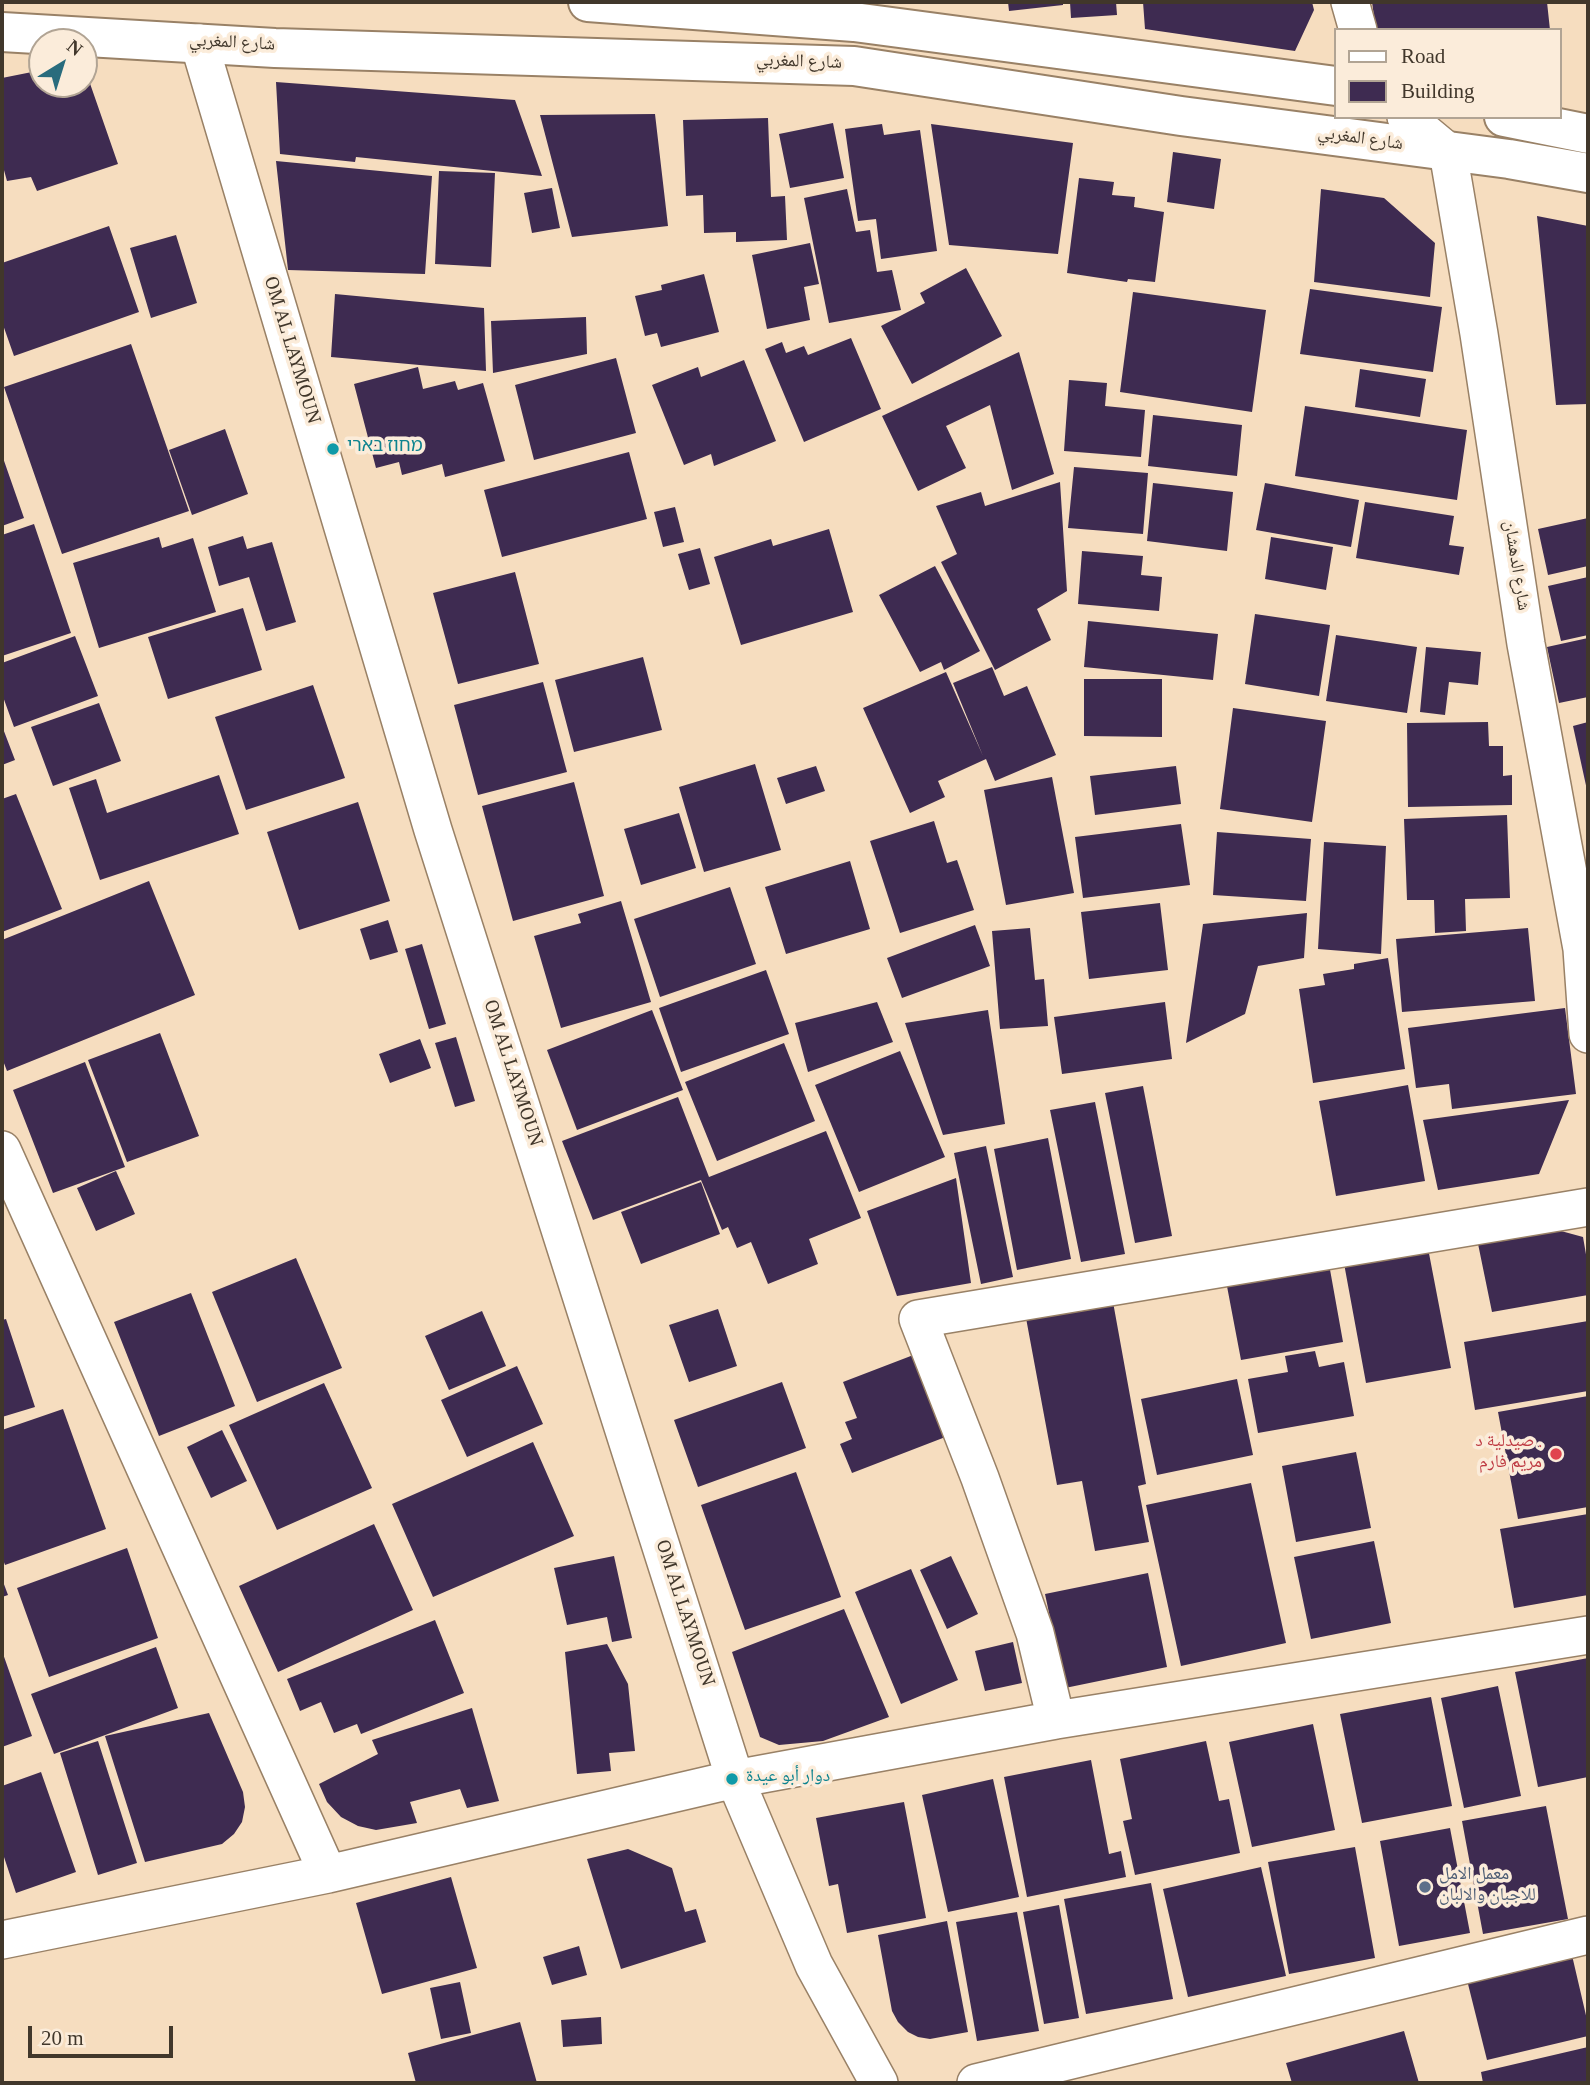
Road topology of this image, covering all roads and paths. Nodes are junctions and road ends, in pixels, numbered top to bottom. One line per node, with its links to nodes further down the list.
1 (588, 2): 6 (main road)
2 (1350, 2): 3 (street)
3 (1357, 28)
4 (2, 32): 5 (main road, شارع المغربي)
5 (199, 43): 10 (main road, شارع المغربي); 17 (street, OM AL LAYMOUN)
6 (1334, 86)
7 (1408, 119): 10 (street)
8 (1514, 119): 9 (main road)
9 (1588, 134)
10 (1448, 152): 11 (main road, شارع المغربي); 12 (street, شارع الدهشان)
11 (1588, 173)
12 (1588, 1034)
13 (2, 1150): 18 (street)
14 (1588, 1207): 16 (street)
15 (1588, 1635): 16 (street)
16 (1056, 1720): 17 (street)
17 (735, 1779): 18 (street); 21 (street, OM AL LAYMOUN)
18 (328, 1874): 20 (street)
19 (1588, 1935): 22 (street)
20 (2, 1940)
21 (879, 2083)
22 (976, 2083)

